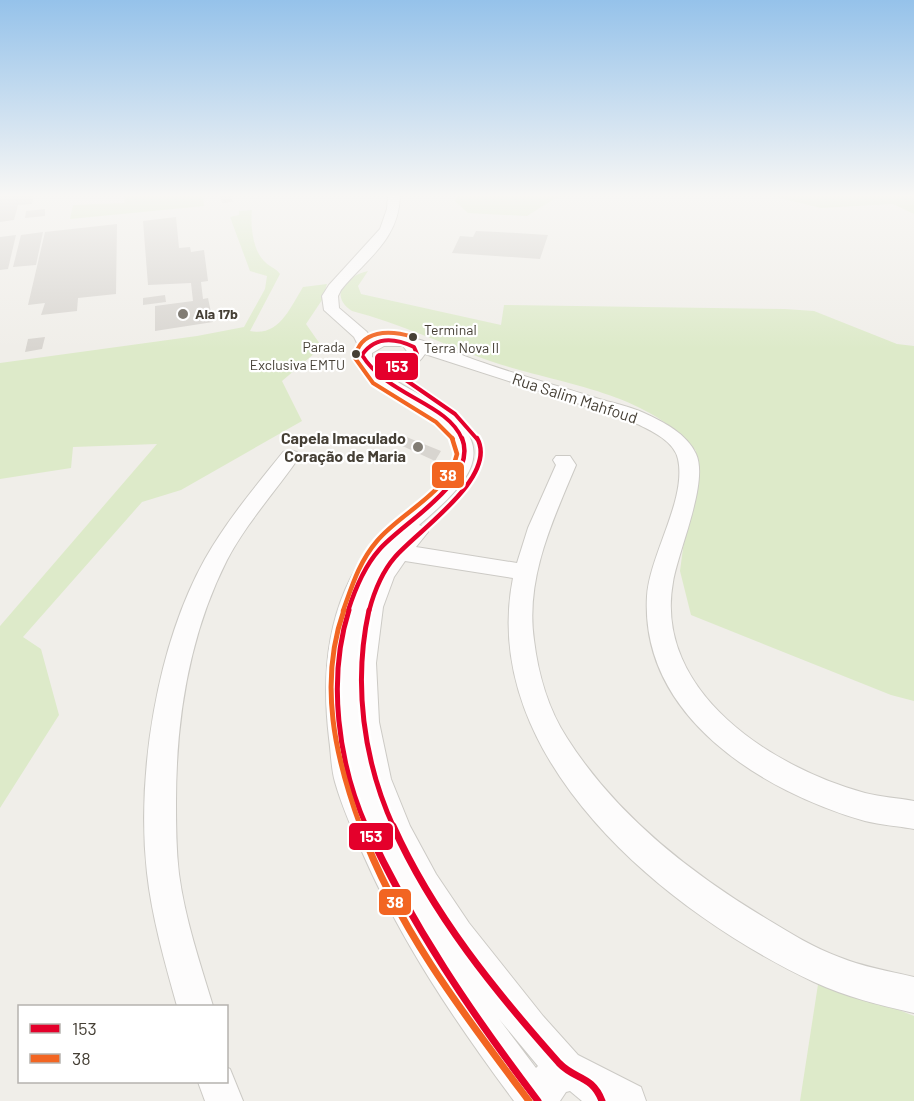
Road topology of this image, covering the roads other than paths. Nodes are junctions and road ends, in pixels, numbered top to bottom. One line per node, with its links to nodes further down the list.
1 (376, 246): 3 (street)
2 (384, 246): 3 (street)
3 (352, 270): 4 (street)
4 (332, 310): 5 (street); 6 (street)
5 (405, 352): 6 (street); 6 (street); 9 (street); 11 (street, Rua Salim Mahfoud)
6 (365, 353): 9 (street)
7 (290, 456): 13 (street)
8 (563, 460): 10 (street)
9 (388, 551): 10 (street); 15 (street); 17 (street)
10 (524, 572): 12 (street)
11 (914, 815)
12 (914, 995)
13 (195, 1005)
14 (217, 1083): 16 (street)
15 (598, 1090): 17 (street)
16 (224, 1101)
17 (539, 1101)

